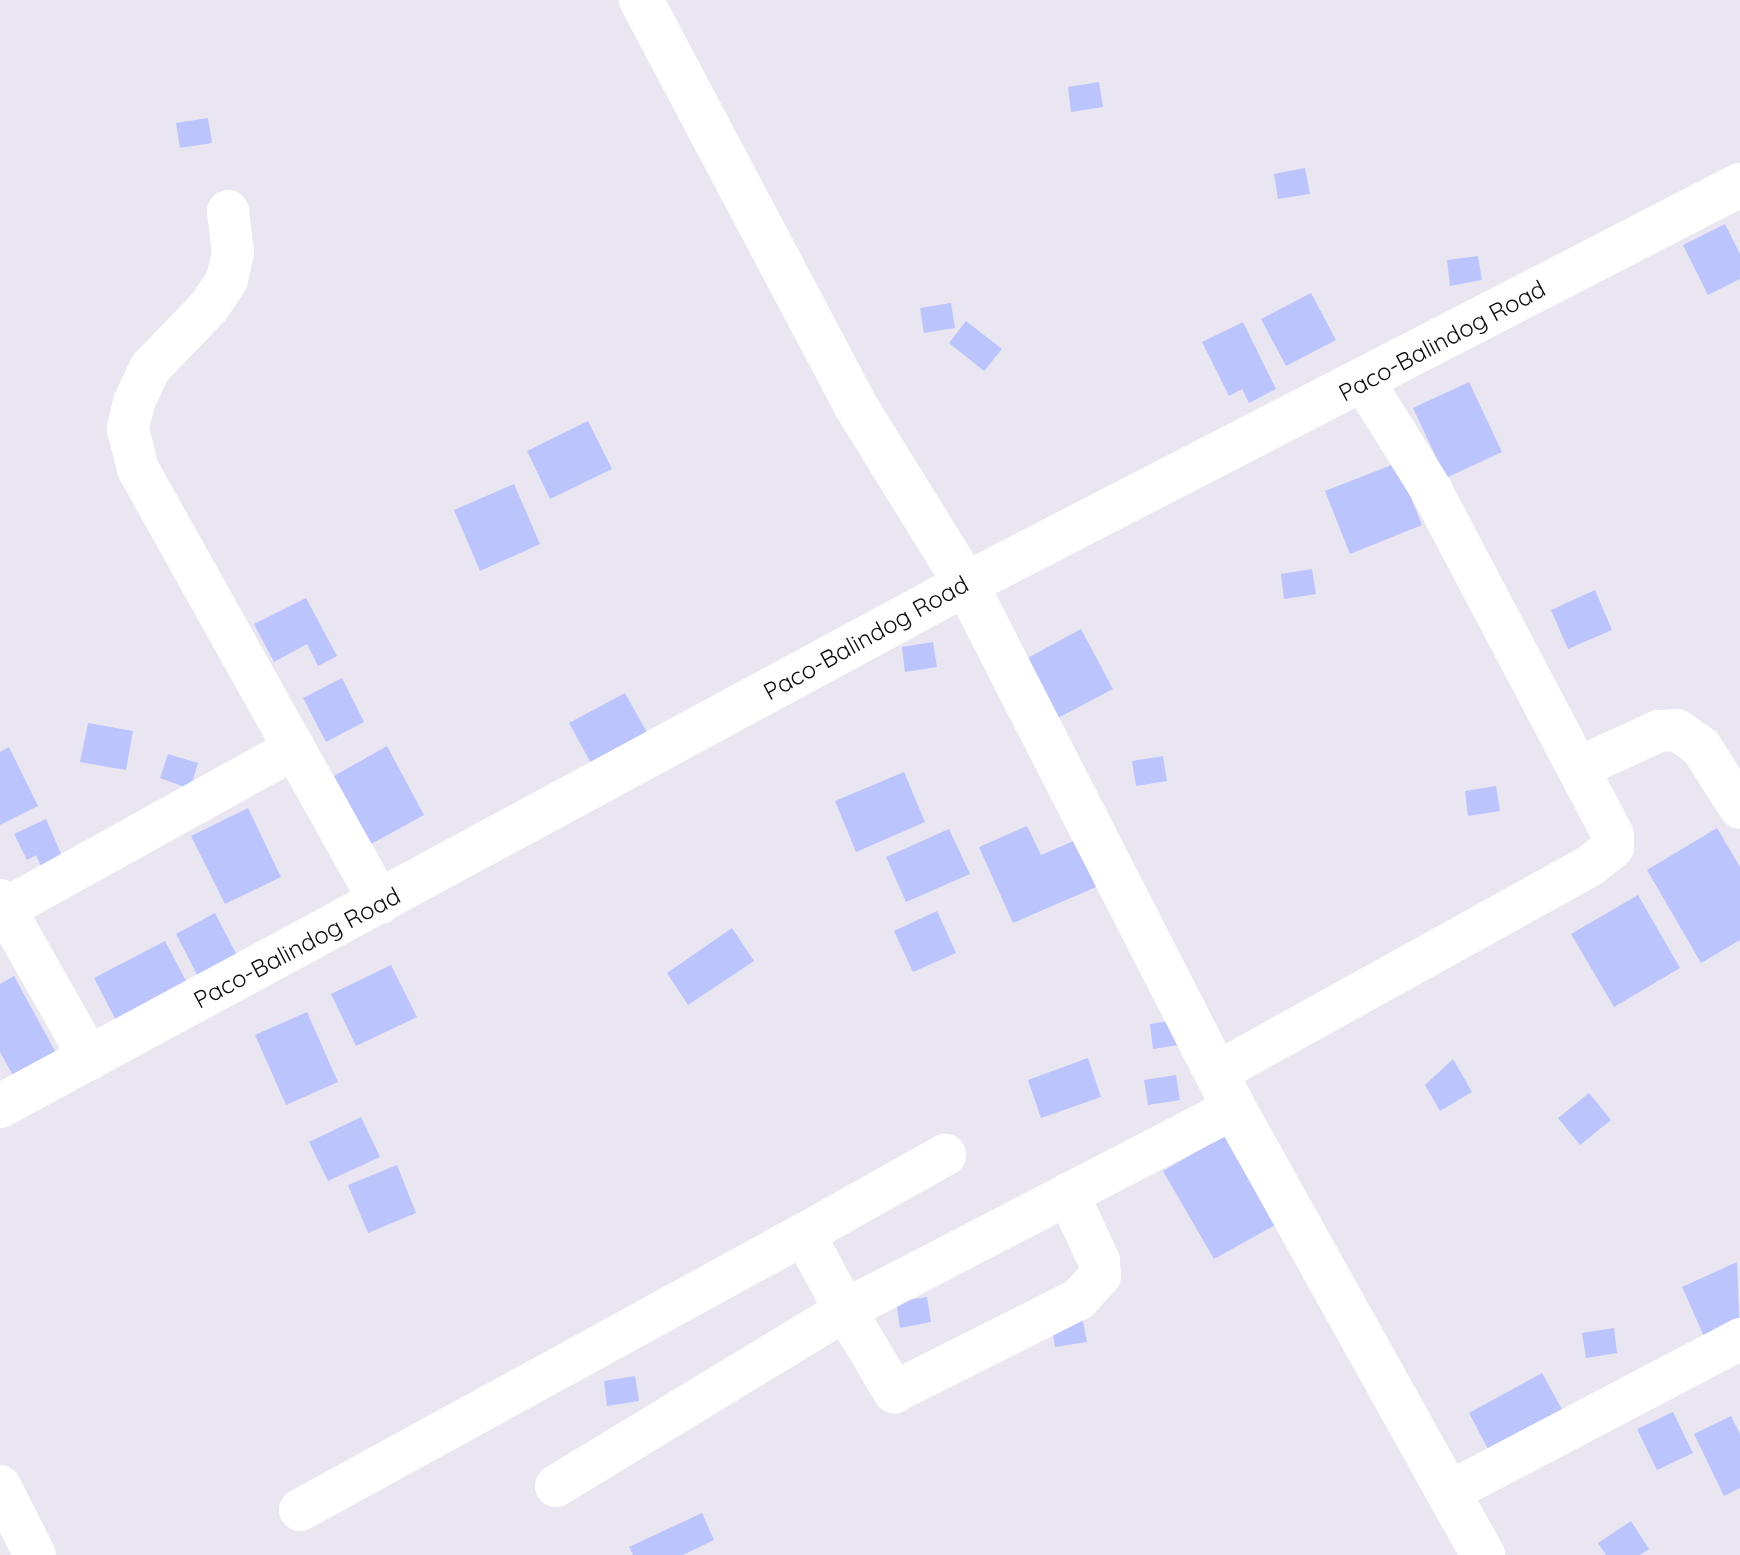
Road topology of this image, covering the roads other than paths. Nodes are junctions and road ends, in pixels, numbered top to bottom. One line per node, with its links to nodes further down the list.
1 (641, 0): 5 (street)
2 (1740, 185): 4 (street, Paco-Balindog Road)
3 (228, 211): 6 (street)
4 (1364, 382): 5 (street, Paco-Balindog Road); 7 (street)
5 (966, 584): 9 (street, Paco-Balindog Road); 12 (street)
6 (294, 749): 9 (street); 10 (street)
7 (1578, 768): 8 (street); 12 (street)
8 (1740, 808)
9 (381, 903): 11 (street, Paco-Balindog Road)
10 (2, 904): 11 (street)
11 (90, 1059): 13 (street, Paco-Balindog Road)
12 (1225, 1090): 15 (street); 21 (street)
13 (0, 1106)
14 (945, 1155): 16 (street)
15 (1068, 1194): 17 (street); 17 (street)
16 (804, 1234): 17 (street); 22 (street)
17 (845, 1310): 20 (street)
18 (1740, 1339): 21 (street)
19 (0, 1486): 23 (street)
20 (556, 1486)
21 (1451, 1491): 24 (street)
22 (300, 1510)
23 (35, 1555)
24 (1483, 1555)

